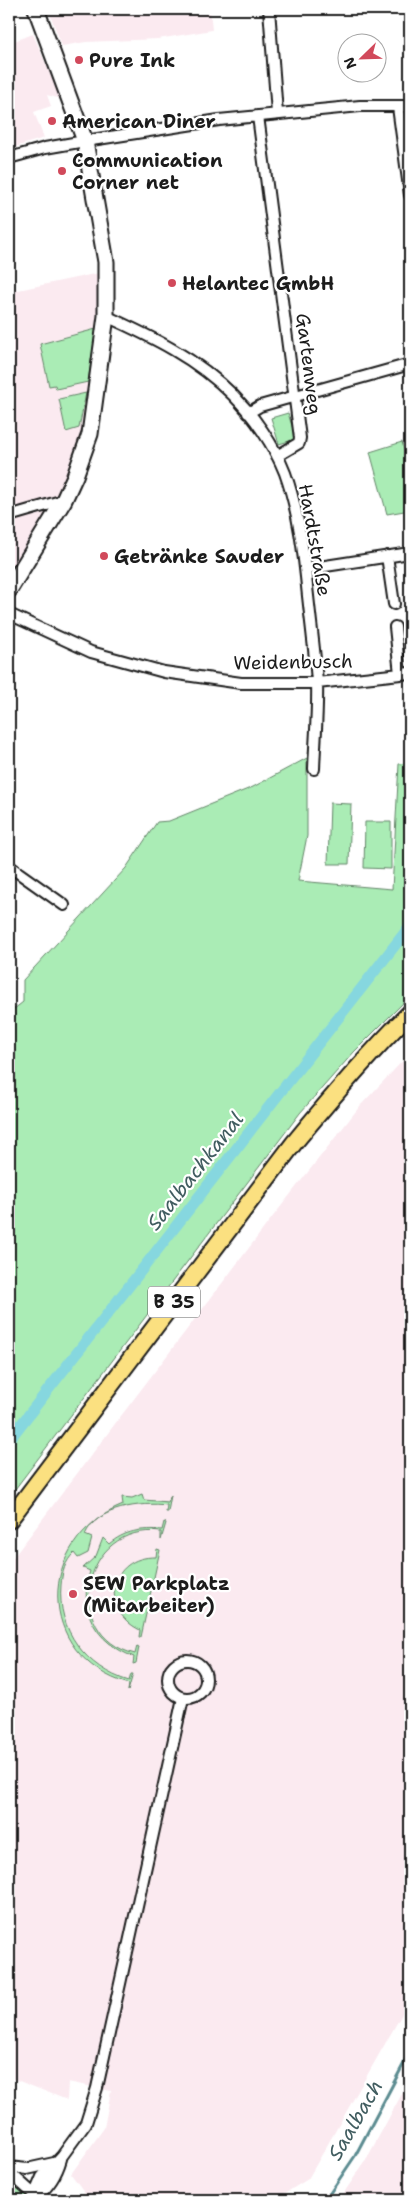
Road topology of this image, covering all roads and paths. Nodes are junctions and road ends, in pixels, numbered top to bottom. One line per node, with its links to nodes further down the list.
1 (36, 9): 7 (main road)
2 (269, 9): 5 (street)
3 (410, 106): 4 (street)
4 (398, 107): 5 (street); 9 (street)
5 (277, 113): 6 (street)
6 (258, 116): 7 (street); 12 (street, Gartenweg)
7 (85, 141): 8 (street); 10 (main road)
8 (9, 158)
9 (410, 195)
10 (106, 316): 13 (street, Hardtstraße); 15 (main road)
11 (410, 364): 12 (street)
12 (295, 396): 13 (street); 14 (street, Gartenweg)
13 (248, 412): 14 (street, Hardtstraße)
14 (277, 456): 19 (street, Hardtstraße)
15 (64, 500): 16 (street); 20 (main road)
16 (9, 516)
17 (410, 553): 18 (street)
18 (387, 556): 19 (street); 21 (street)
19 (306, 568): 25 (street, Hardtstraße)
20 (9, 590)
21 (394, 604)
22 (9, 614): 25 (street, Weidenbusch)
23 (395, 627): 24 (street)
24 (405, 673): 25 (street, Weidenbusch)
25 (317, 683): 26 (street, Hardtstraße)
26 (314, 769)
27 (9, 866): 28 (street)
28 (64, 905)
29 (410, 1014): 30 (main road, B 35)
30 (9, 1520)
31 (183, 1698): 32 (street)
32 (58, 2160): 33 (street); 35 (street)
33 (9, 2167)
34 (9, 2172): 35 (street)
35 (38, 2199)

